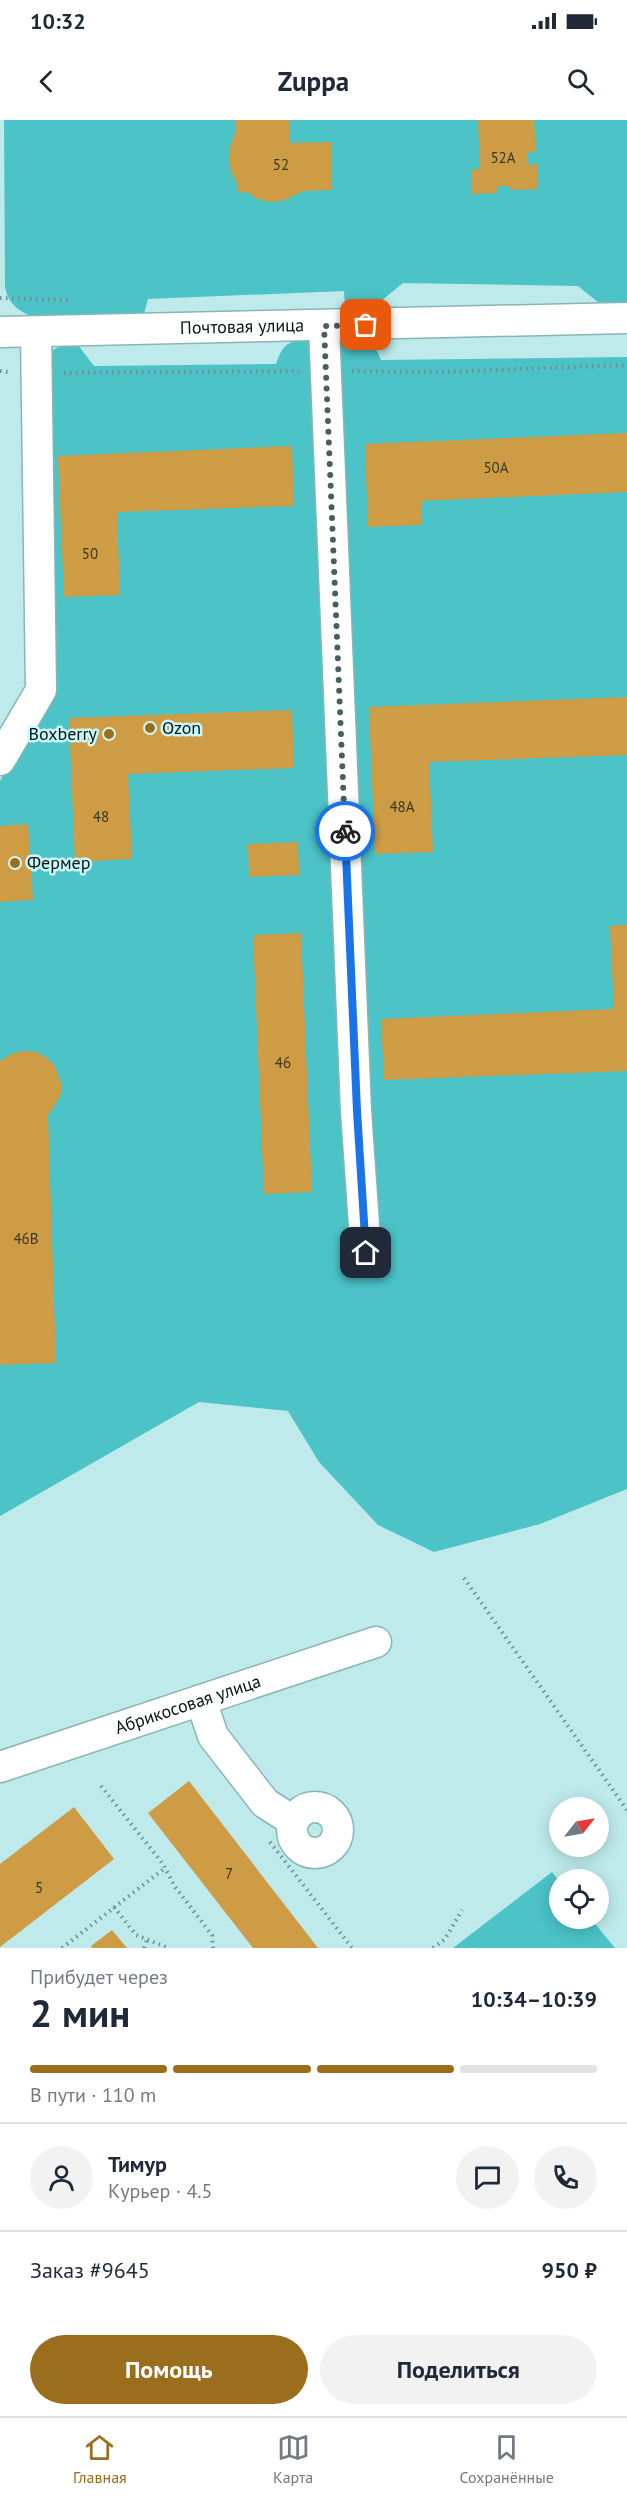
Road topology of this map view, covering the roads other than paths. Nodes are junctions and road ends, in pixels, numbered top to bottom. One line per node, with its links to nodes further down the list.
1 (627, 318): 2 (street, Почтовая улица)
2 (324, 326): 4 (street, Почтовая улица); 6 (street)
3 (0, 332): 4 (street, Почтовая улица)
4 (36, 333): 5 (street)
5 (0, 760)
6 (366, 1253)
7 (375, 1642): 8 (street, Абрикосовая улица)
8 (201, 1700): 9 (street, Абрикосовая улица); 10 (street)
9 (0, 1767)
10 (293, 1821)

